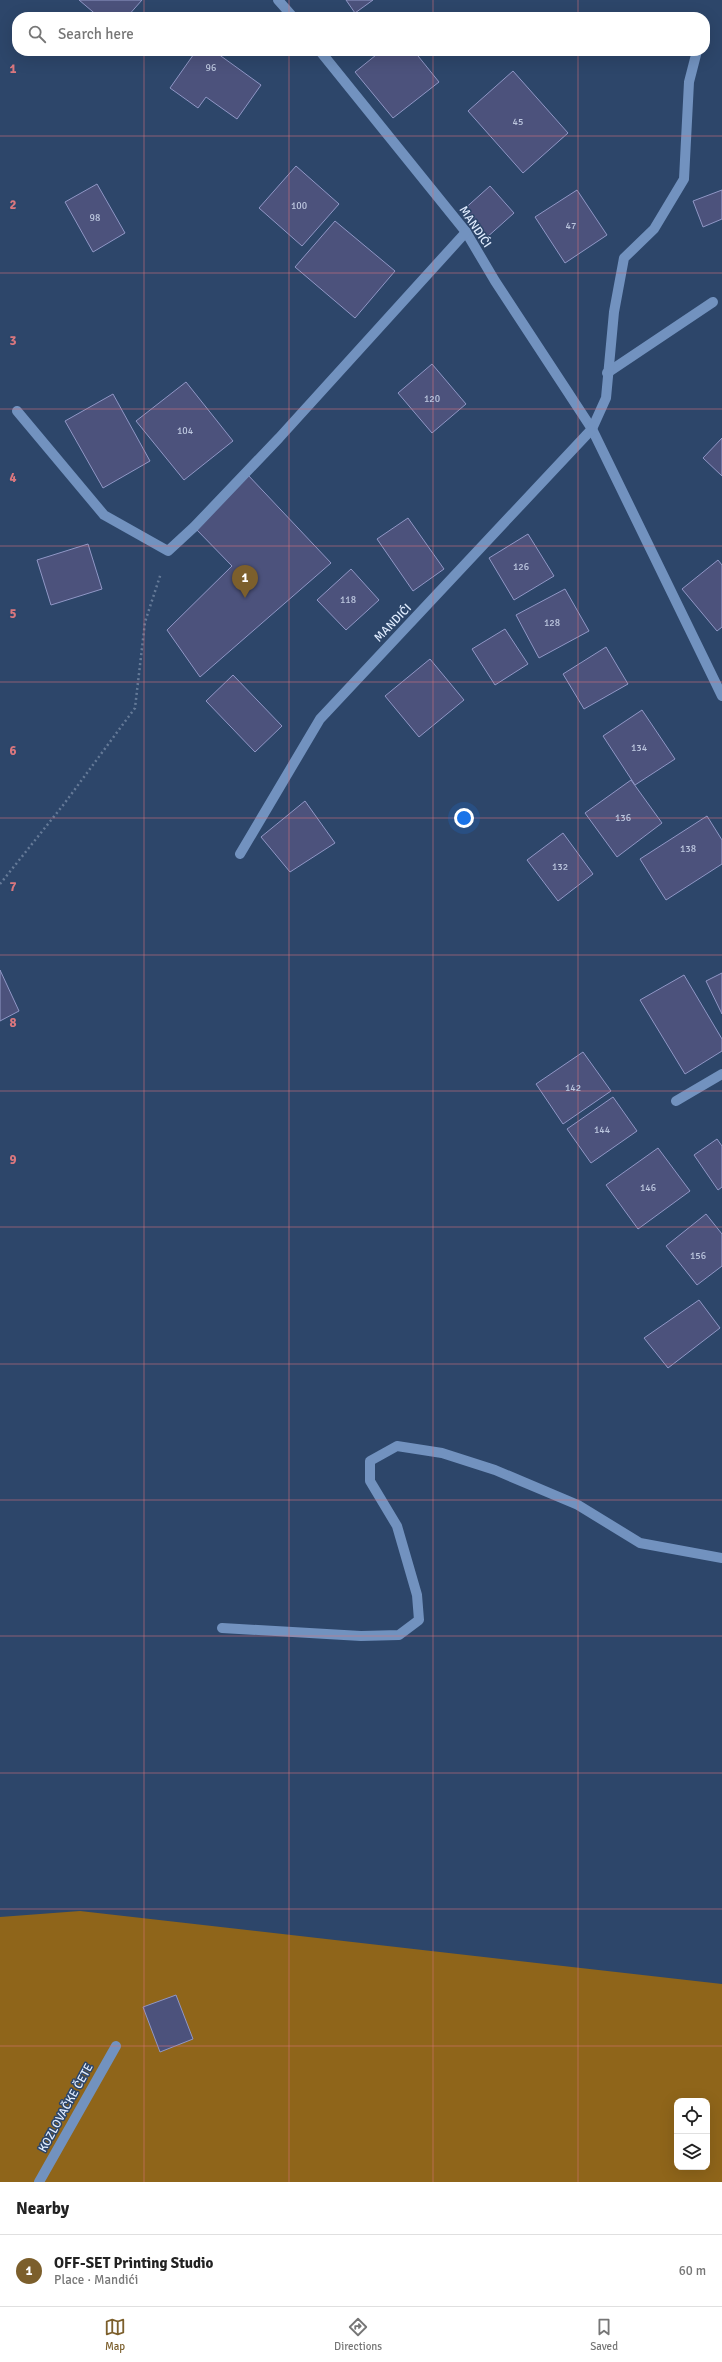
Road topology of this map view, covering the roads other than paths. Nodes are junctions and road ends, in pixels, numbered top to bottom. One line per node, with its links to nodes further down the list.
1 (283, 2): 2 (street)
2 (290, 12)
3 (324, 56): 5 (street, MANDIĆI)
4 (696, 56): 7 (street, MANDIĆI)
5 (466, 232): 8 (street); 9 (street, MANDIĆI)
6 (713, 302): 7 (street)
7 (607, 373): 9 (street, MANDIĆI)
8 (17, 411)
9 (592, 429): 10 (street, MANDIĆI); 11 (street, MANDIĆI)
10 (722, 696)
11 (240, 854)
12 (722, 1074): 13 (street)
13 (676, 1101)
14 (722, 1558): 15 (street)
15 (222, 1628)
16 (116, 2046): 17 (street, KOZLOVAČKE ČETE)
17 (39, 2182)

